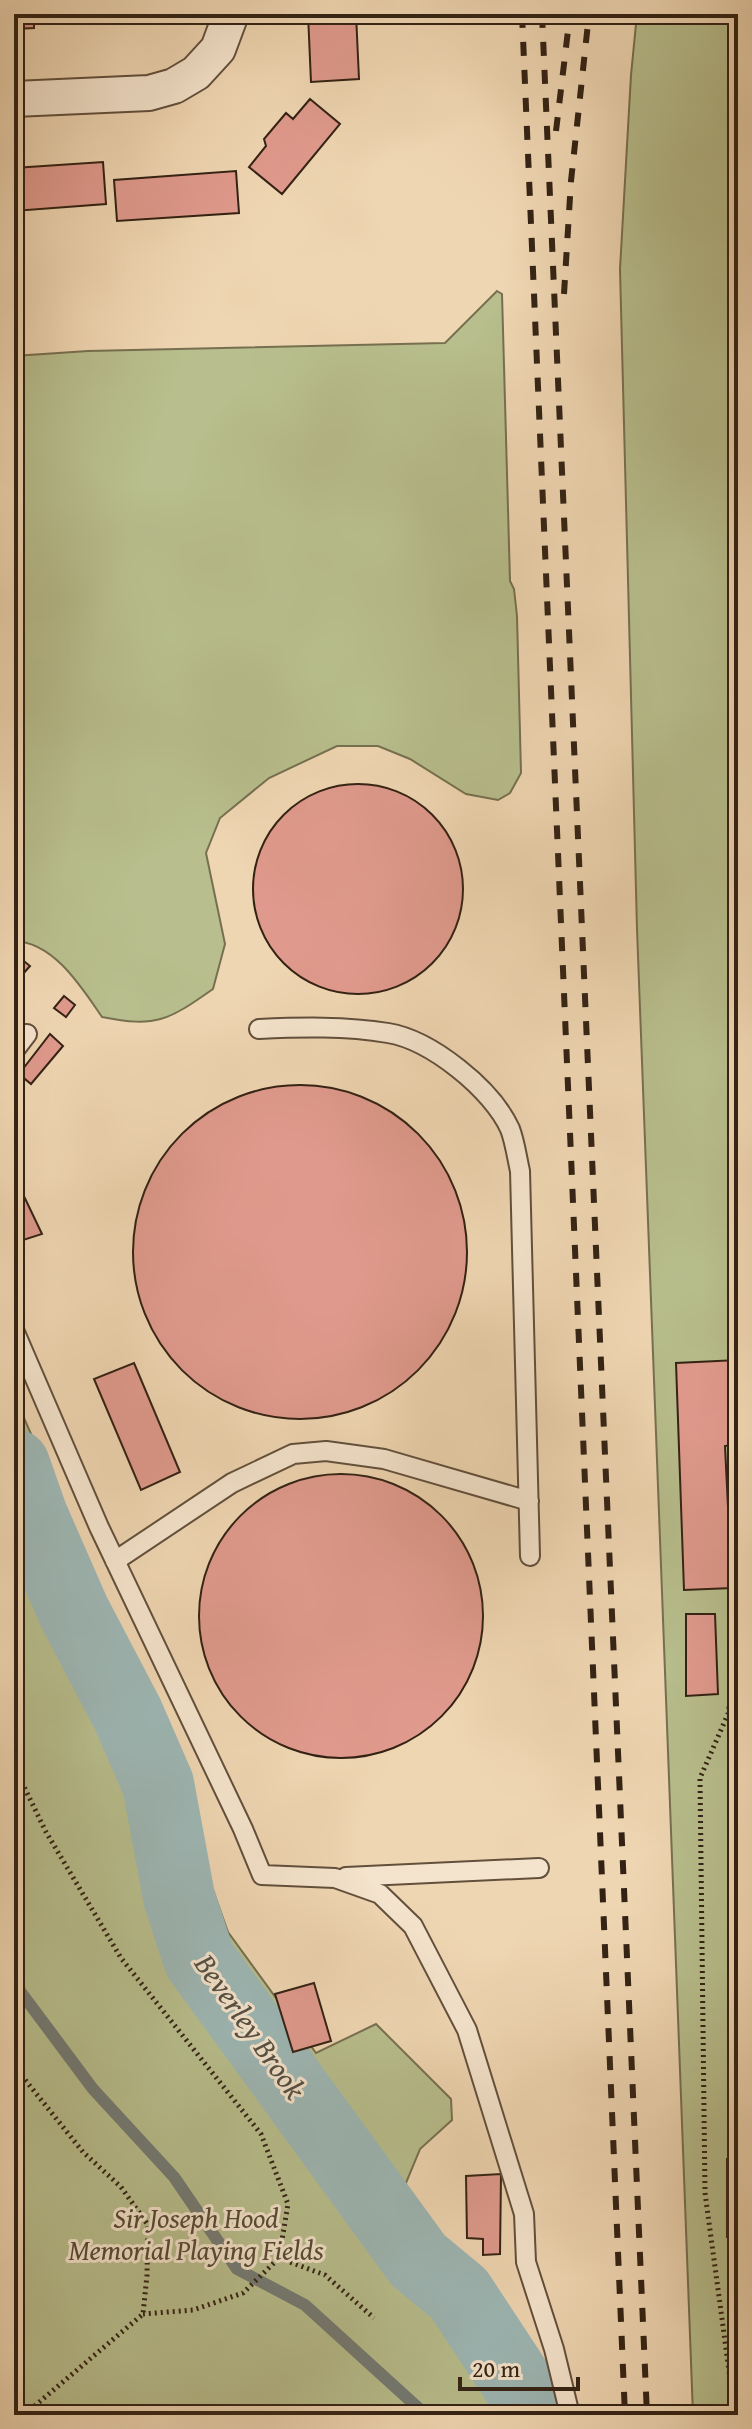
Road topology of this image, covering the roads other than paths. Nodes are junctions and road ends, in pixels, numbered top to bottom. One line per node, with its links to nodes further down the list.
1 (231, 14): 2 (street)
2 (14, 99)
3 (259, 1029): 7 (lane)
4 (27, 1034): 5 (lane)
5 (14, 1051)
6 (14, 1330): 9 (lane)
7 (529, 1501): 8 (lane); 9 (lane)
8 (530, 1556)
9 (115, 1561): 11 (lane)
10 (539, 1868): 11 (lane)
11 (335, 1878): 12 (lane)
12 (570, 2415)

